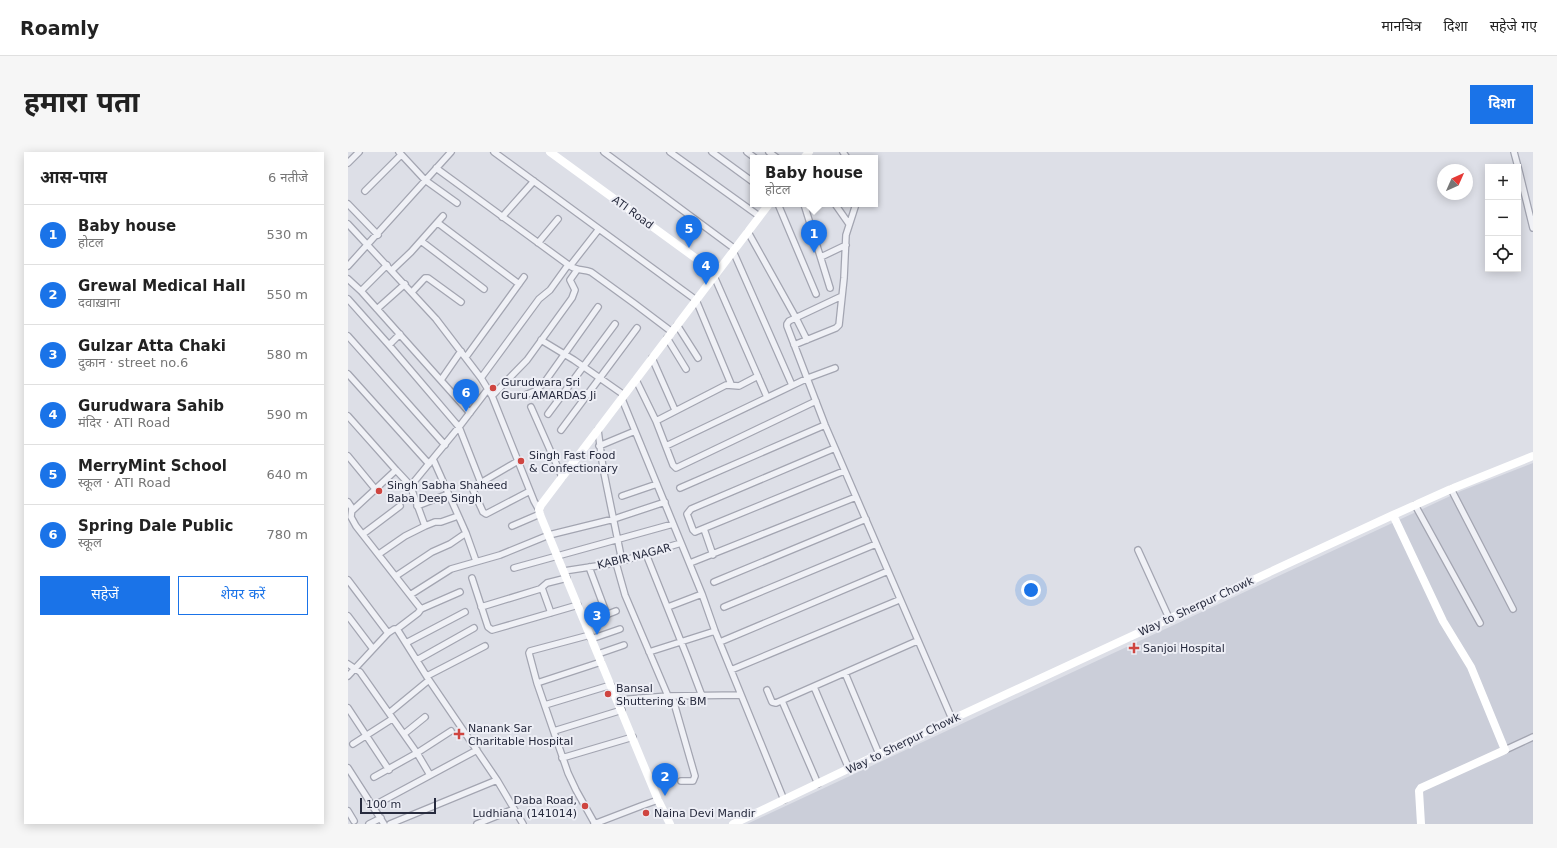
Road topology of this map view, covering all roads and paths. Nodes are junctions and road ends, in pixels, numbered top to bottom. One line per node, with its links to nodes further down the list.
1 (359, 152): 10 (street)
2 (494, 152): 16 (street)
3 (550, 152): 48 (street, ATI Road)
4 (604, 152): 41 (street)
5 (670, 152): 26 (street)
6 (712, 152): 15 (street)
7 (1514, 152): 11 (street)
8 (400, 153): 14 (street); 17 (street)
9 (448, 153): 12 (street)
10 (348, 163)
11 (1517, 164)
12 (436, 168): 14 (street); 27 (street)
13 (1521, 178): 28 (street)
14 (426, 180): 18 (street); 36 (street)
15 (750, 180)
16 (534, 181): 27 (street); 34 (street)
17 (365, 191)
18 (457, 203)
19 (348, 204): 36 (street)
20 (766, 207): 26 (street)
21 (779, 207): 57 (street)
22 (805, 207): 42 (street)
23 (837, 207): 32 (street)
24 (855, 207): 32 (street)
25 (443, 216): 30 (street)
26 (759, 216): 35 (street)
27 (502, 217): 38 (street)
28 (1532, 217): 33 (street)
29 (558, 219): 38 (street)
30 (438, 223): 37 (street); 52 (street)
31 (348, 224): 39 (street)
32 (849, 224): 40 (street)
33 (1533, 228)
34 (599, 229): 45 (street); 60 (street)
35 (748, 232): 41 (street); 64 (street)
36 (378, 235): 39 (street)
37 (421, 241): 46 (street); 54 (street)
38 (538, 243): 45 (street)
39 (368, 245): 43 (street); 44 (street)
40 (846, 245): 42 (street); 58 (street)
41 (734, 250): 48 (street); 91 (street)
42 (821, 257): 53 (street)
43 (349, 262)
44 (387, 265): 46 (street); 55 (street)
45 (569, 266): 47 (street); 85 (street)
46 (392, 270): 51 (street)
47 (576, 270): 69 (street); 71 (street)
48 (715, 274): 60 (street); 84 (street)
49 (524, 277): 52 (street)
50 (348, 279): 55 (street)
51 (405, 284): 56 (street); 63 (street)
52 (519, 284): 77 (street)
53 (830, 288)
54 (484, 289)
55 (361, 291): 63 (street)
56 (412, 292): 61 (street); 75 (street)
57 (816, 294)
58 (842, 296): 64 (street); 72 (street)
59 (348, 299): 73 (street)
60 (696, 300): 66 (street); 90 (street)
61 (461, 302)
62 (598, 307): 76 (street)
63 (377, 309): 68 (street)
64 (796, 318): 72 (street); 74 (street)
65 (615, 324): 80 (street)
66 (677, 325): 69 (street); 79 (street)
67 (637, 328): 86 (street)
68 (400, 334): 73 (street); 88 (street)
69 (669, 335): 78 (street); 82 (street)
70 (348, 336): 109 (street)
71 (542, 340): 76 (street); 94 (street)
72 (807, 340): 74 (street)
73 (389, 345): 105 (street)
74 (794, 345): 87 (street)
75 (462, 351): 77 (street); 88 (street)
76 (565, 355): 80 (street); 93 (street)
77 (466, 357): 85 (street)
78 (652, 358): 89 (street); 99 (street)
79 (698, 358)
80 (584, 367): 86 (street); 101 (street)
81 (835, 368): 87 (street)
82 (686, 369)
83 (348, 374): 116 (street)
84 (758, 376): 90 (street); 96 (street)
85 (481, 378): 92 (street)
86 (601, 378): 95 (street); 106 (street)
87 (808, 378): 91 (street); 97 (street)
88 (441, 380): 100 (street)
89 (636, 380): 95 (street); 103 (street)
90 (730, 384): 99 (street)
91 (792, 385): 96 (street)
92 (488, 389): 94 (street); 100 (street)
93 (525, 395)
94 (492, 396): 115 (street)
95 (623, 397): 107 (street); 108 (street)
96 (767, 397): 111 (street)
97 (816, 401): 104 (street); 111 (street)
98 (531, 407): 119 (street)
99 (676, 410): 103 (street)
100 (470, 412): 105 (street)
101 (548, 414)
102 (348, 416): 117 (street)
103 (656, 421): 111 (street)
104 (825, 425): 112 (street); 123 (street)
105 (459, 427): 109 (street); 120 (street)
106 (561, 430)
107 (598, 430): 110 (street); 119 (street)
108 (635, 431): 110 (street); 121 (street)
109 (445, 445): 116 (street)
110 (599, 446): 140 (street)
111 (666, 446)
112 (835, 448): 118 (street); 145 (street)
113 (348, 456): 125 (street)
114 (1533, 456): 124 (street, Way to Sherpur Chowk)
115 (518, 461): 120 (street); 126 (street)
116 (431, 462): 122 (street); 127 (street)
117 (396, 470): 122 (street); 125 (street)
118 (844, 471): 129 (street); 145 (street)
119 (562, 477): 136 (street)
120 (481, 482): 126 (street)
121 (657, 484): 128 (street); 131 (street)
122 (410, 486): 134 (street)
123 (680, 488)
124 (1451, 489): 132 (street, Way to Sherpur Chowk); 178 (street)
125 (376, 490): 135 (street)
126 (530, 492): 136 (street)
127 (448, 494): 134 (street); 138 (street)
128 (622, 496)
129 (856, 497): 141 (street); 155 (street)
130 (348, 502): 135 (street)
131 (665, 502): 140 (street); 142 (street)
132 (1415, 505): 137 (street, Way to Sherpur Chowk); 186 (street)
133 (400, 506): 147 (street)
134 (417, 506): 143 (street)
135 (353, 510): 139 (street)
136 (540, 512): 144 (street); 148 (street)
137 (1393, 514): 184 (street, Way to Sherpur Chowk); 232 (street)
138 (458, 516): 143 (street); 146 (street)
139 (350, 518): 147 (street)
140 (614, 519): 148 (street); 149 (street)
141 (866, 519): 151 (street); 167 (street)
142 (673, 524): 149 (street); 150 (street)
143 (425, 526): 153 (street)
144 (512, 526)
145 (704, 529): 155 (street)
146 (466, 533): 157 (street); 164 (street)
147 (363, 534): 153 (street)
148 (549, 535): 156 (street); 157 (street)
149 (617, 540): 156 (street); 158 (street)
150 (681, 543): 154 (street, KABIR NAGAR); 159 (street)
151 (876, 544): 162 (street); 176 (street)
152 (1138, 550): 184 (street)
153 (379, 554): 164 (street)
154 (646, 554): 158 (street, KABIR NAGAR); 175 (street)
155 (713, 555): 159 (street)
156 (558, 556): 161 (street); 163 (street)
157 (476, 562): 171 (street)
158 (619, 562): 160 (street, KABIR NAGAR); 200 (street)
159 (690, 563): 170 (street)
160 (589, 567): 163 (street, KABIR NAGAR); 182 (street)
161 (514, 568)
162 (888, 572): 172 (street); 195 (street)
163 (565, 574): 168 (street, KABIR NAGAR); 173 (street)
164 (396, 576): 171 (street)
165 (472, 578): 174 (street)
166 (348, 580): 191 (street)
167 (714, 582)
168 (542, 588): 174 (street, KABIR NAGAR); 181 (street)
169 (460, 592): 177 (street)
170 (702, 594): 175 (street); 190 (street)
171 (410, 595): 177 (street)
172 (899, 600): 193 (street); 205 (street)
173 (578, 605): 181 (street); 185 (street)
174 (482, 607): 181 (street)
175 (668, 607): 194 (street)
176 (724, 607)
177 (421, 609): 188 (street)
178 (1513, 609)
179 (465, 612): 196 (street)
180 (616, 612): 182 (street)
181 (551, 614)
182 (607, 615): 185 (street)
183 (348, 616): 199 (street)
184 (1169, 618): 223 (street, Way to Sherpur Chowk)
185 (585, 623): 192 (street)
186 (1480, 623)
187 (474, 628): 202 (street)
188 (397, 629): 191 (street); 196 (street)
189 (620, 629): 192 (street)
190 (715, 631): 194 (street); 195 (street)
191 (388, 633): 199 (street)
192 (591, 637): 201 (street); 209 (street)
193 (917, 641): 206 (street); 223 (street)
194 (681, 642): 200 (street); 215 (street)
195 (720, 642): 205 (street)
196 (406, 644): 202 (street)
197 (624, 645): 201 (street)
198 (485, 646): 208 (street)
199 (373, 649): 204 (street)
200 (648, 652): 214 (street)
201 (600, 658): 209 (street); 210 (street)
202 (417, 660): 208 (street)
203 (348, 664): 204 (street)
204 (355, 669): 207 (street); 221 (street)
205 (731, 670): 213 (street)
206 (845, 673): 211 (street); 234 (street)
207 (348, 676)
208 (428, 678): 221 (street); 231 (street)
209 (537, 682): 218 (street)
210 (612, 685): 216 (street); 218 (street)
211 (814, 687): 217 (street); 237 (street)
212 (767, 690): 217 (street)
213 (741, 695): 215 (street); 245 (street)
214 (670, 696): 215 (street); 216 (street); 242 (street)
215 (702, 696)
216 (618, 700): 220 (street)
217 (782, 701): 243 (street)
218 (545, 705): 225 (street)
219 (348, 708): 227 (street)
220 (622, 710): 225 (street); 228 (street)
221 (390, 716): 226 (street); 227 (street)
222 (425, 717): 226 (street)
223 (952, 719): 234 (street, Way to Sherpur Chowk)
224 (451, 731): 233 (street)
225 (554, 731): 235 (street)
226 (404, 734): 233 (street)
227 (367, 736): 230 (street); 238 (street)
228 (633, 737): 235 (street); 244 (street)
229 (1533, 737): 232 (street)
230 (353, 744)
231 (478, 750): 239 (street); 241 (street)
232 (1505, 750): 259 (street)
233 (417, 753): 238 (street); 239 (street)
234 (879, 754): 237 (street, Way to Sherpur Chowk)
235 (562, 758): 256 (street)
236 (348, 768): 246 (street)
237 (849, 769): 243 (street, Way to Sherpur Chowk)
238 (389, 770): 240 (street)
239 (430, 775): 246 (street)
240 (374, 778)
241 (497, 780): 247 (street); 253 (street)
242 (681, 781)
243 (818, 784): 245 (street, Way to Sherpur Chowk)
244 (658, 800): 256 (street); 257 (street)
245 (784, 800): 258 (street, Way to Sherpur Chowk)
246 (373, 806): 249 (street)
247 (514, 809): 254 (street); 255 (street)
248 (348, 811): 250 (street)
249 (381, 818): 251 (street); 252 (street)
250 (354, 821)
251 (369, 824)
252 (384, 824)
253 (390, 824)
254 (477, 824)
255 (523, 824)
256 (594, 824)
257 (670, 824)
258 (733, 824)
259 (1421, 824)

